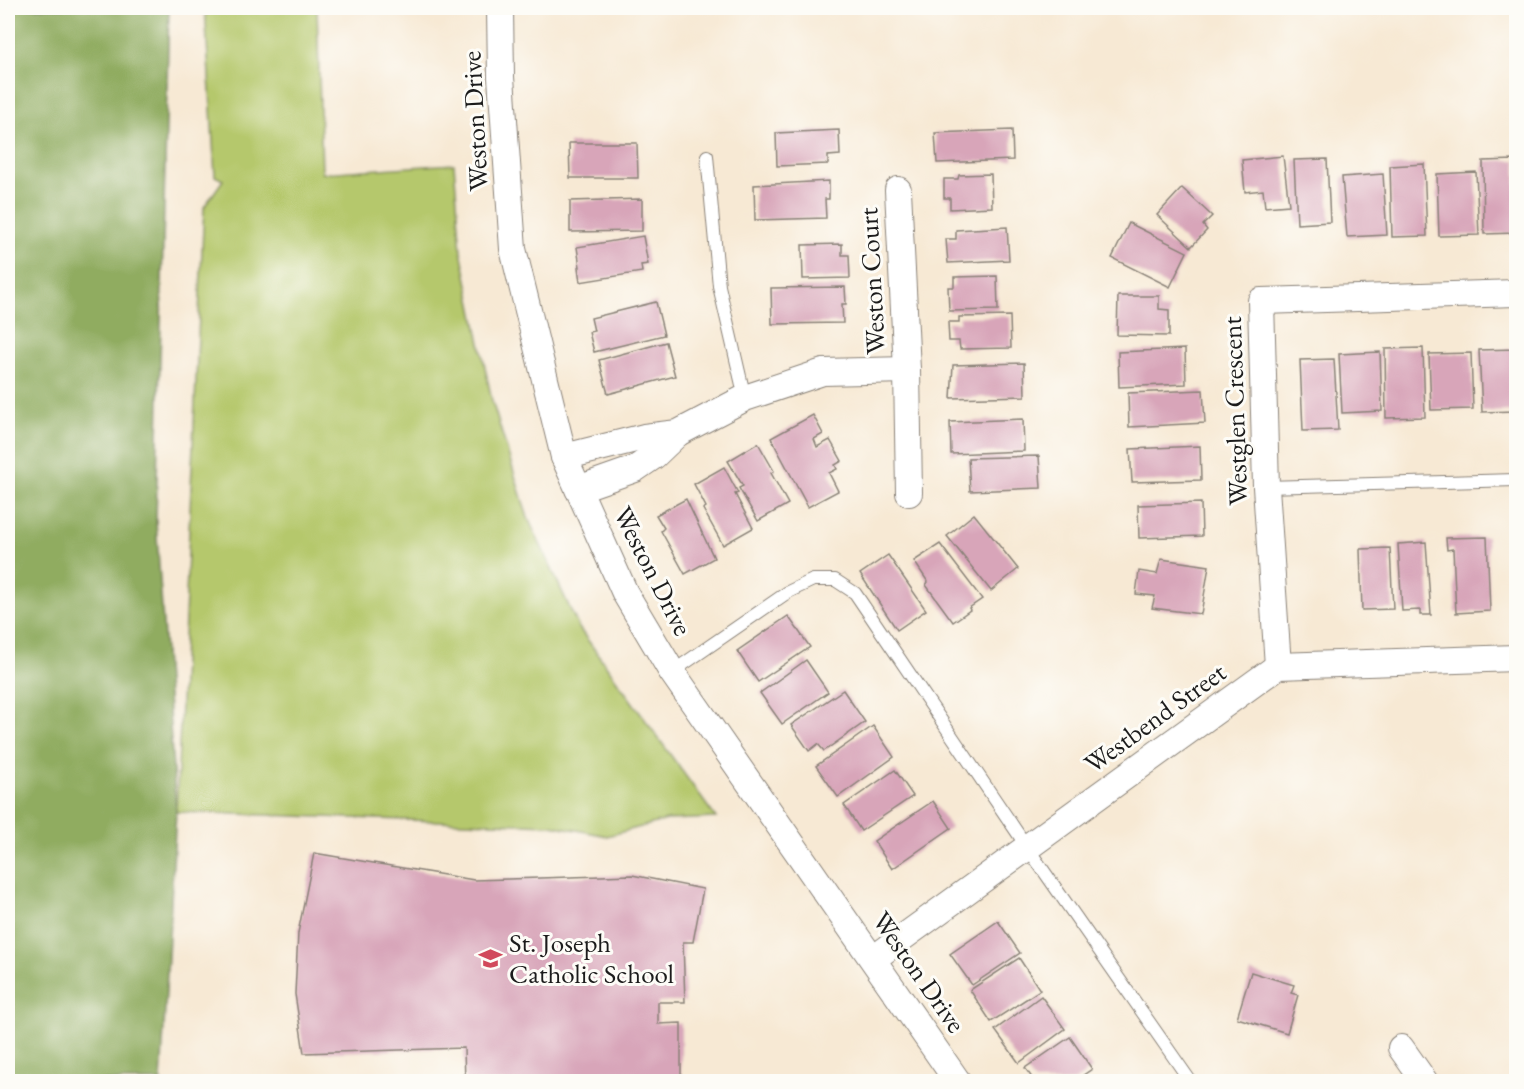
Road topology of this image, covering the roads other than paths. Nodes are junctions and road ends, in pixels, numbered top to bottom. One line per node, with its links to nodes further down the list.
1 (500, 8): 8 (street, Weston Drive)
2 (706, 156): 6 (lane)
3 (898, 190): 5 (street, Weston Court)
4 (1516, 293): 10 (street, Westglen Crescent)
5 (907, 370): 6 (street, Weston Court); 12 (street, Weston Court)
6 (745, 398): 7 (street, Weston Court)
7 (678, 433): 8 (street, Weston Court); 11 (street, Weston Court)
8 (564, 457): 11 (street, Weston Drive)
9 (1516, 480): 10 (lane)
10 (1266, 487): 14 (street, Westglen Crescent)
11 (578, 489): 15 (street, Weston Drive)
12 (909, 493)
13 (1516, 658): 14 (street)
14 (1278, 666): 16 (street, Westbend Street)
15 (672, 672): 16 (lane); 17 (street, Weston Drive)
16 (1028, 847): 17 (street, Westbend Street); 20 (lane)
17 (873, 959): 19 (street, Weston Drive)
18 (1401, 1048): 21 (street)
19 (958, 1082)
20 (1191, 1082)
21 (1425, 1082)

